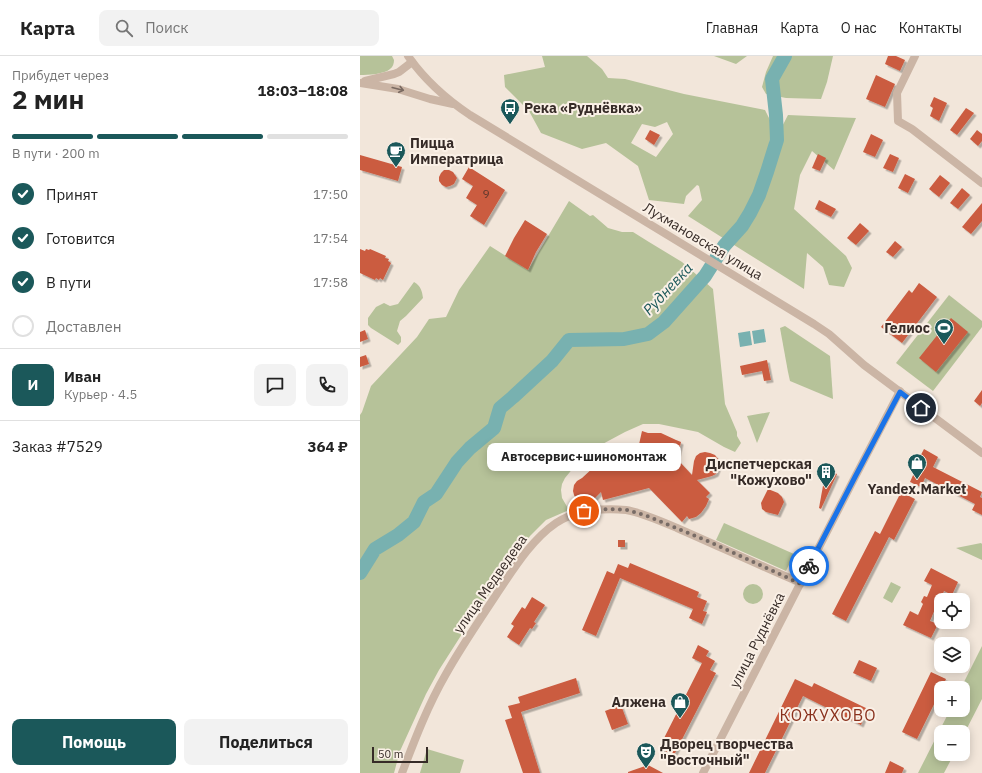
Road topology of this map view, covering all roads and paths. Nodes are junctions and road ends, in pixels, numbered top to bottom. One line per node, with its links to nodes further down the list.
1 (915, 56): 5 (street)
2 (410, 59): 3 (street); 4 (street, Лухмановская улица)
3 (360, 82): 4 (street, one-way to 4)
4 (454, 104): 6 (street, Лухмановская улица)
5 (982, 183)
6 (900, 392): 7 (street, Лухмановская улица); 8 (street, улица Руднёвка)
7 (982, 453)
8 (801, 584): 9 (street, улица Медведева); 10 (street, улица Руднёвка)
9 (402, 773)
10 (703, 773)

